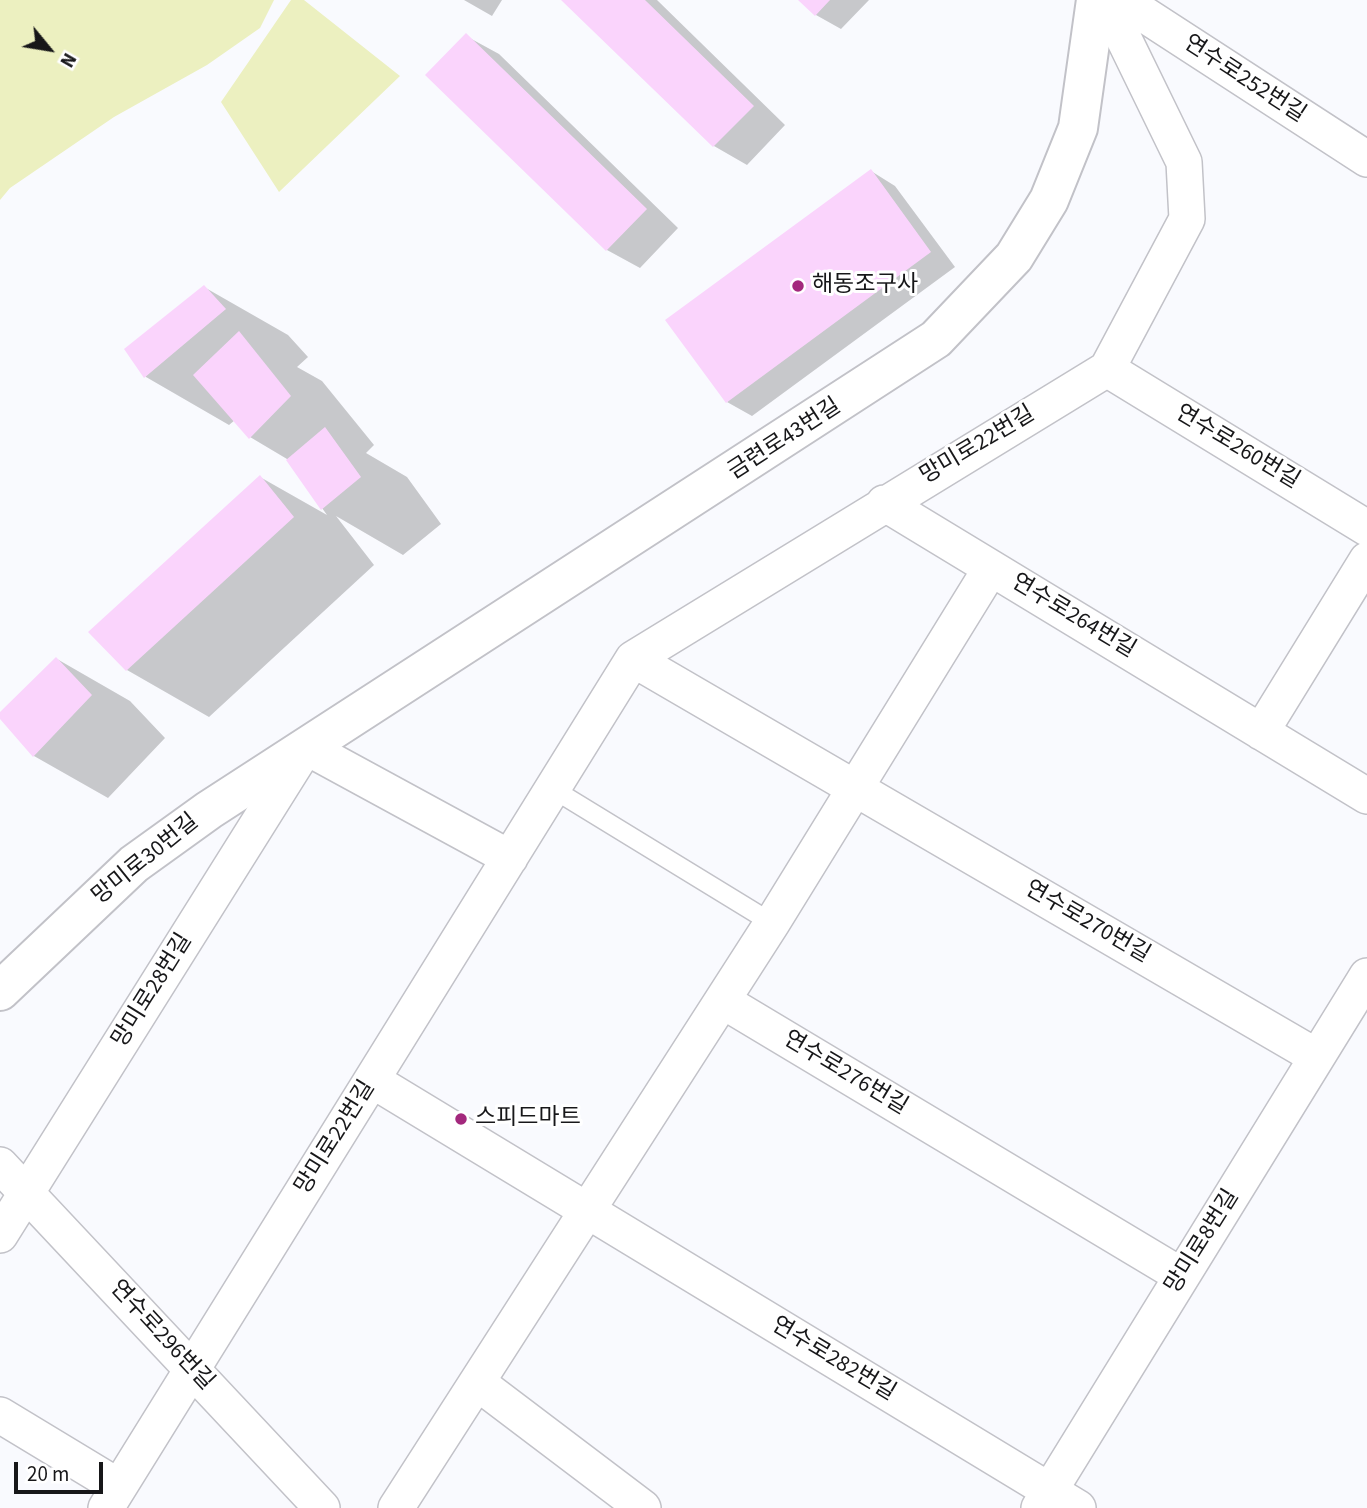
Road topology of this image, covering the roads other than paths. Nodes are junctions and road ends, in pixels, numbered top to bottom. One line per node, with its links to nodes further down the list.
1 (1096, 0): 12 (street, 금련로43번길)
2 (1105, 0): 5 (street)
3 (1122, 0): 4 (street, 연수로252번길)
4 (1367, 159)
5 (1107, 369): 6 (street, 망미로22번길); 7 (street, 연수로260번길)
6 (884, 502): 9 (street, 연수로264번길); 10 (street, 망미로22번길)
7 (1367, 528)
8 (1367, 560): 11 (street)
9 (991, 568): 11 (street, 연수로264번길); 14 (street)
10 (634, 659): 13 (street, 망미로22번길); 14 (street, 연수로270번길)
11 (1261, 732): 15 (street, 연수로264번길)
12 (306, 747): 16 (street); 19 (street, 망미로30번길); 24 (street, 망미로28번길)
13 (553, 789): 16 (street, 망미로22번길); 17 (lane)
14 (857, 789): 17 (street); 21 (street, 연수로270번길)
15 (1367, 796)
16 (510, 858): 22 (street, 망미로22번길)
17 (772, 923): 20 (street)
18 (1367, 976): 21 (street, 망미로8번길)
19 (0, 991)
20 (723, 1000): 25 (street); 27 (street, 연수로276번길)
21 (1317, 1057): 27 (street, 망미로8번길)
22 (372, 1080): 25 (street, 연수로282번길); 28 (street, 망미로22번길)
23 (0, 1165): 24 (street, 연수로296번길)
24 (26, 1192): 26 (street, 망미로28번길); 28 (street, 연수로296번길)
25 (588, 1212): 29 (street); 32 (street, 연수로282번길)
26 (0, 1235)
27 (1182, 1276): 32 (street, 망미로8번길)
28 (191, 1369): 31 (street, 망미로22번길); 33 (street, 연수로296번길)
29 (478, 1383): 34 (street); 35 (street)
30 (0, 1415): 31 (street, 망미로22번길)
31 (113, 1497)
32 (1055, 1502)
33 (321, 1508)
34 (397, 1508)
35 (643, 1508)

